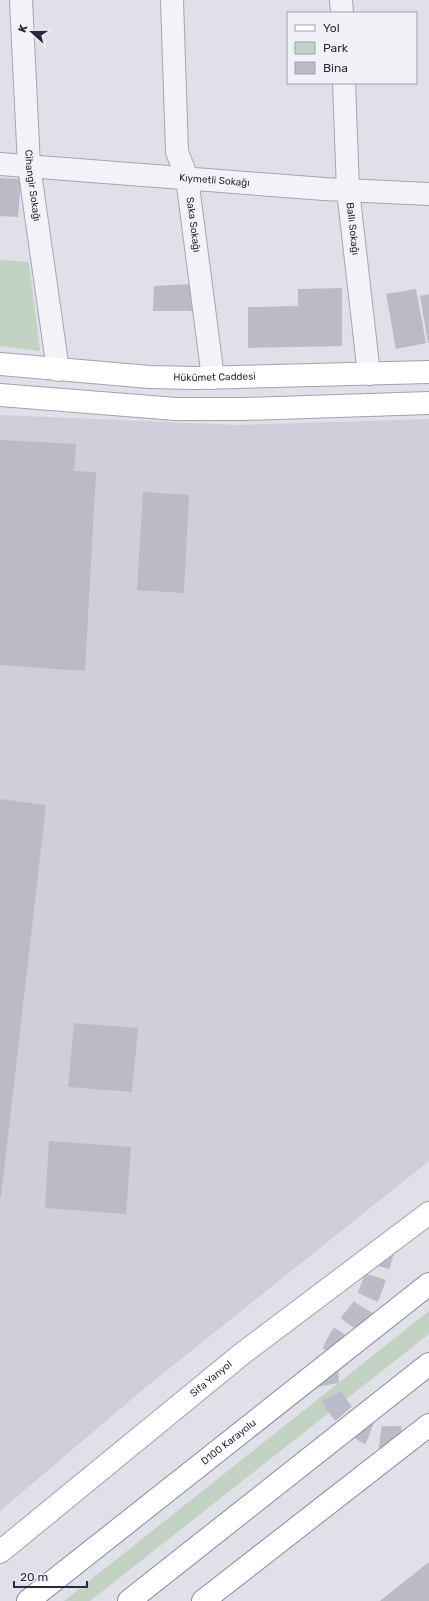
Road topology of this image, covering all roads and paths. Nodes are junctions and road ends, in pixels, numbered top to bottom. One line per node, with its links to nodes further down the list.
1 (21, 0): 7 (street, Cihangir Sokağı)
2 (172, 0): 8 (street, Saka Sokağı)
3 (341, 0): 4 (street)
4 (342, 12)
5 (344, 84): 9 (street, Ballı Sokağı)
6 (0, 164): 7 (street, Kıymetli Sokağı)
7 (29, 166): 8 (street, Kıymetli Sokağı); 12 (street, Cihangir Sokağı)
8 (187, 178): 9 (street, Kıymetli Sokağı); 15 (street, Saka Sokağı)
9 (348, 190): 10 (street, Kıymetli Sokağı); 14 (street, Ballı Sokağı)
10 (429, 194)
11 (0, 364): 12 (main road, Hükümet Caddesi)
12 (58, 370): 15 (main road, Hükümet Caddesi)
13 (429, 372): 14 (main road, Hükümet Caddesi)
14 (369, 374): 15 (main road, Hükümet Caddesi)
15 (213, 378)
16 (0, 395): 17 (main road)
17 (429, 403)
18 (429, 1213): 22 (main road, Sifa Yanyol)
19 (429, 1284): 23 (main road, D100 Karayolu)
20 (429, 1364): 24 (main road)
21 (429, 1425): 25 (main road)
22 (0, 1552)
23 (28, 1601)
24 (129, 1601)
25 (203, 1601)

